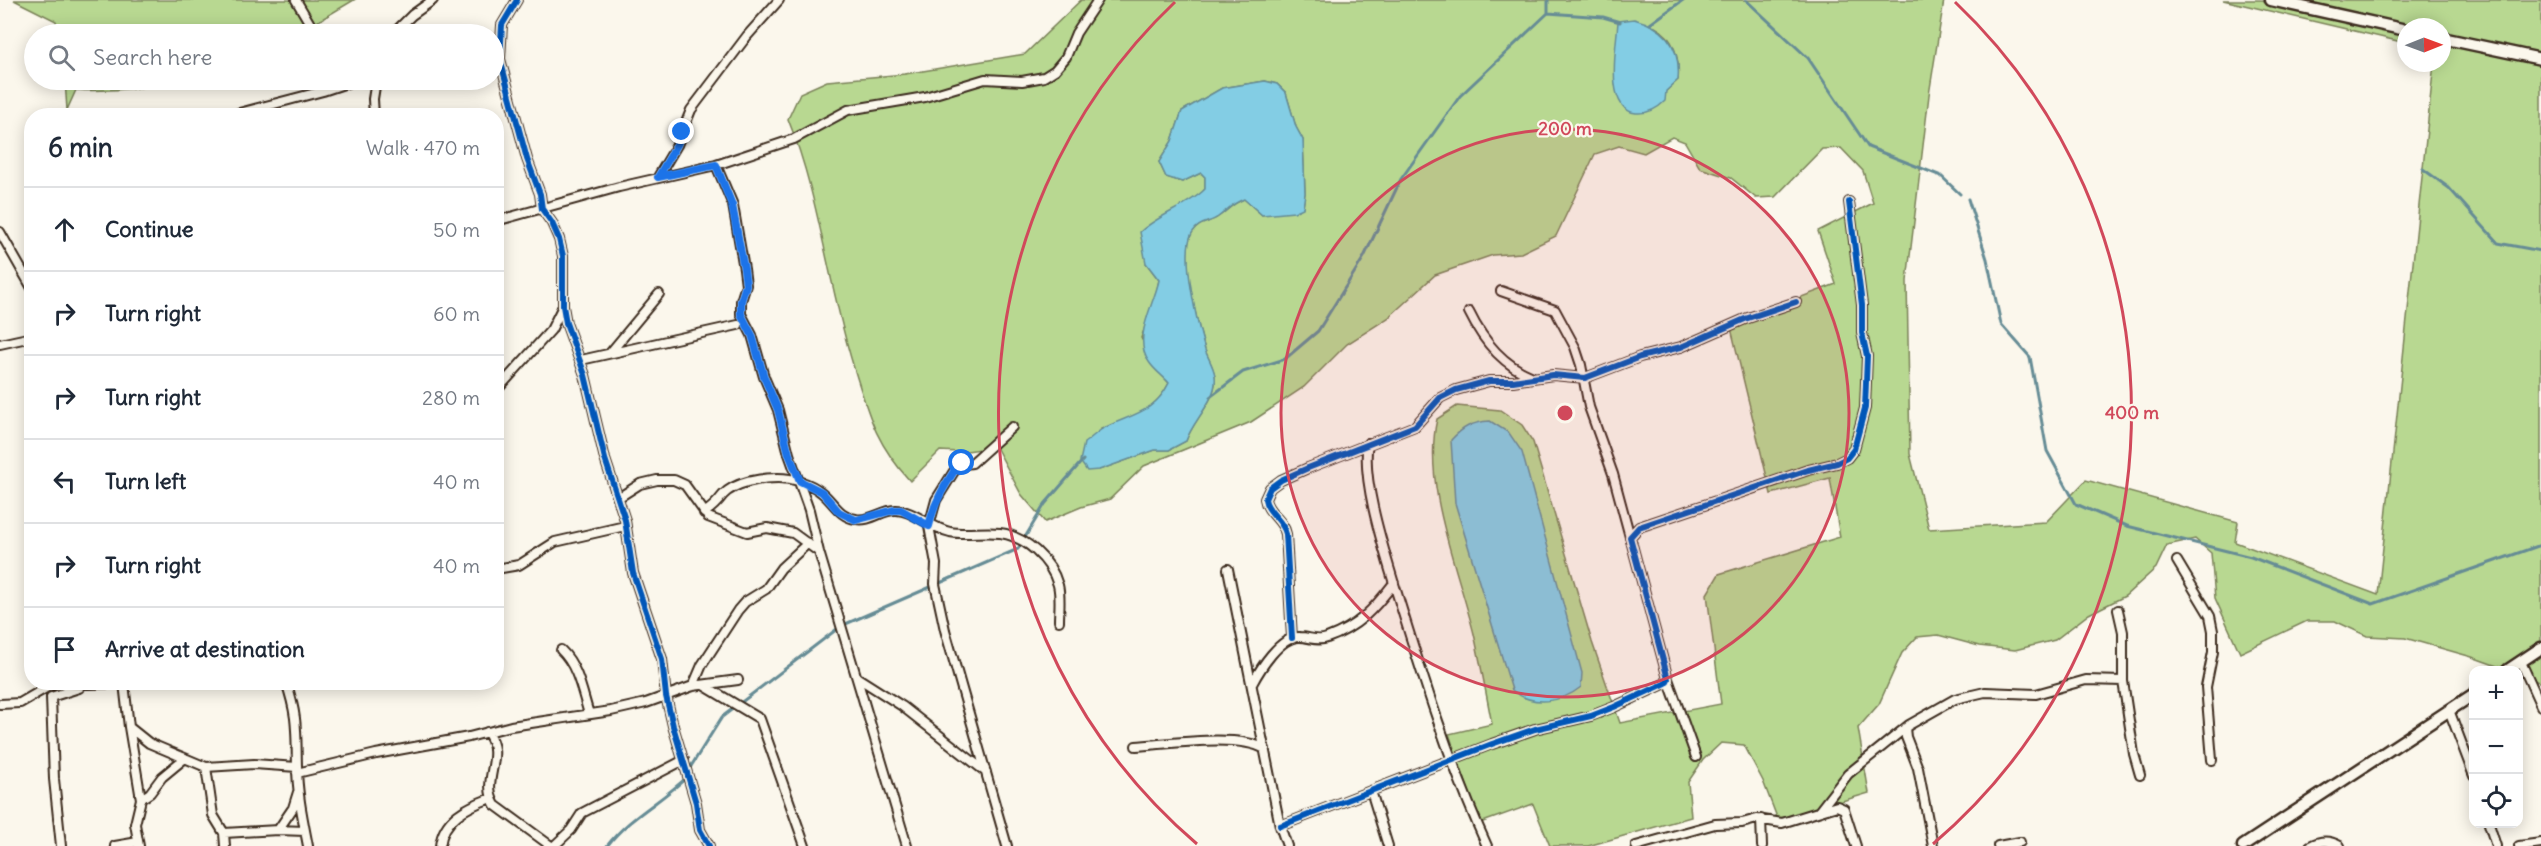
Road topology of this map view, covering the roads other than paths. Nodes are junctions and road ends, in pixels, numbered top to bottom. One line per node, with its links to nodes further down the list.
1 (296, 0): 7 (street)
2 (433, 0): 8 (street)
3 (518, 0): 9 (street)
4 (779, 0): 19 (street)
5 (1098, 0): 18 (street)
6 (2271, 0): 10 (main road)
7 (309, 24)
8 (403, 24)
9 (503, 24)
10 (2397, 28)
11 (2451, 40): 12 (main road)
12 (2541, 58)
13 (504, 74): 21 (street)
14 (317, 90): 16 (street)
15 (374, 90): 17 (street)
16 (255, 108)
17 (374, 108)
18 (716, 165): 19 (street); 40 (street)
19 (658, 177): 21 (street)
20 (1849, 202): 45 (street)
21 (542, 209): 22 (street); 28 (street)
22 (504, 219)
23 (0, 232): 24 (street)
24 (24, 274)
25 (1501, 291): 36 (street)
26 (659, 294): 33 (street)
27 (1796, 302): 36 (street)
28 (563, 306): 34 (street); 37 (street)
29 (1469, 312): 35 (street)
30 (738, 325): 33 (street)
31 (24, 339): 32 (street)
32 (0, 344)
33 (610, 353): 34 (street)
34 (581, 360): 41 (street)
35 (1534, 377): 36 (street); 39 (street)
36 (1585, 378): 45 (street)
37 (504, 382)
38 (1012, 427): 44 (street)
39 (1368, 443): 51 (street); 54 (street)
40 (800, 481): 42 (street); 44 (street); 47 (street)
41 (618, 498): 42 (street); 43 (street)
42 (704, 513): 46 (street)
43 (625, 526): 49 (street); 70 (street)
44 (929, 526): 53 (street); 88 (street)
45 (1630, 537): 60 (street)
46 (808, 543): 47 (street); 64 (street)
47 (819, 552): 59 (street)
48 (2177, 561): 84 (street)
49 (504, 568)
50 (1228, 569): 63 (street)
51 (1394, 584): 54 (street); 85 (street)
52 (2118, 610): 62 (street)
53 (1059, 621)
54 (1292, 638): 63 (street)
55 (2541, 648): 57 (main road)
56 (561, 650): 75 (street)
57 (2521, 662): 58 (main road); 73 (street)
58 (2514, 666)
59 (858, 678): 88 (street); 114 (street)
60 (1668, 679): 81 (street); 85 (street)
61 (738, 680): 65 (street)
62 (2123, 681): 77 (street); 90 (street)
63 (1252, 684): 80 (street)
64 (693, 686): 65 (street); 70 (street)
65 (705, 686): 113 (street)
66 (42, 690): 72 (street)
67 (70, 690): 107 (street)
68 (126, 690): 76 (street)
69 (289, 690): 87 (street)
70 (666, 696): 75 (street); 83 (street)
71 (2469, 697): 74 (main road)
72 (0, 704)
73 (2541, 706)
74 (2449, 710): 89 (street); 124 (main road)
75 (589, 714): 78 (street)
76 (129, 728): 82 (street); 94 (street)
77 (1905, 728): 95 (street); 122 (street)
78 (487, 732): 87 (street); 93 (street)
79 (1136, 746): 80 (street)
80 (1265, 749): 97 (street)
81 (1696, 757)
82 (185, 758): 86 (street); 94 (street)
83 (684, 760): 105 (street); 112 (street)
84 (2212, 760)
85 (1452, 761): 92 (street); 118 (street)
86 (206, 767): 87 (street); 101 (street)
87 (297, 770): 91 (street)
88 (986, 772): 115 (street)
89 (2473, 774)
90 (2140, 776)
91 (299, 787): 99 (street); 100 (street)
92 (1371, 791): 97 (street); 117 (street)
93 (491, 798): 105 (street); 111 (street)
94 (141, 799): 104 (street)
95 (1820, 810): 96 (street); 121 (street)
96 (1761, 819): 119 (street); 120 (street)
97 (1280, 826): 116 (street)
98 (2490, 828): 126 (street)
99 (278, 830): 100 (street); 101 (street)
100 (305, 831): 110 (street)
101 (225, 833): 109 (street)
102 (2020, 842): 123 (street)
103 (2541, 843): 127 (street)
104 (138, 844): 108 (street)
105 (556, 845)
106 (2335, 845): 125 (street)
107 (61, 846)
108 (115, 846)
109 (225, 846)
110 (308, 846)
111 (440, 846)
112 (709, 846)
113 (805, 846)
114 (907, 846)
115 (1007, 846)
116 (1287, 846)
117 (1388, 846)
118 (1487, 846)
119 (1636, 846)
120 (1762, 846)
121 (1856, 846)
122 (1933, 846)
123 (1998, 846)
124 (2244, 846)
125 (2310, 846)
126 (2496, 846)
127 (2519, 846)

